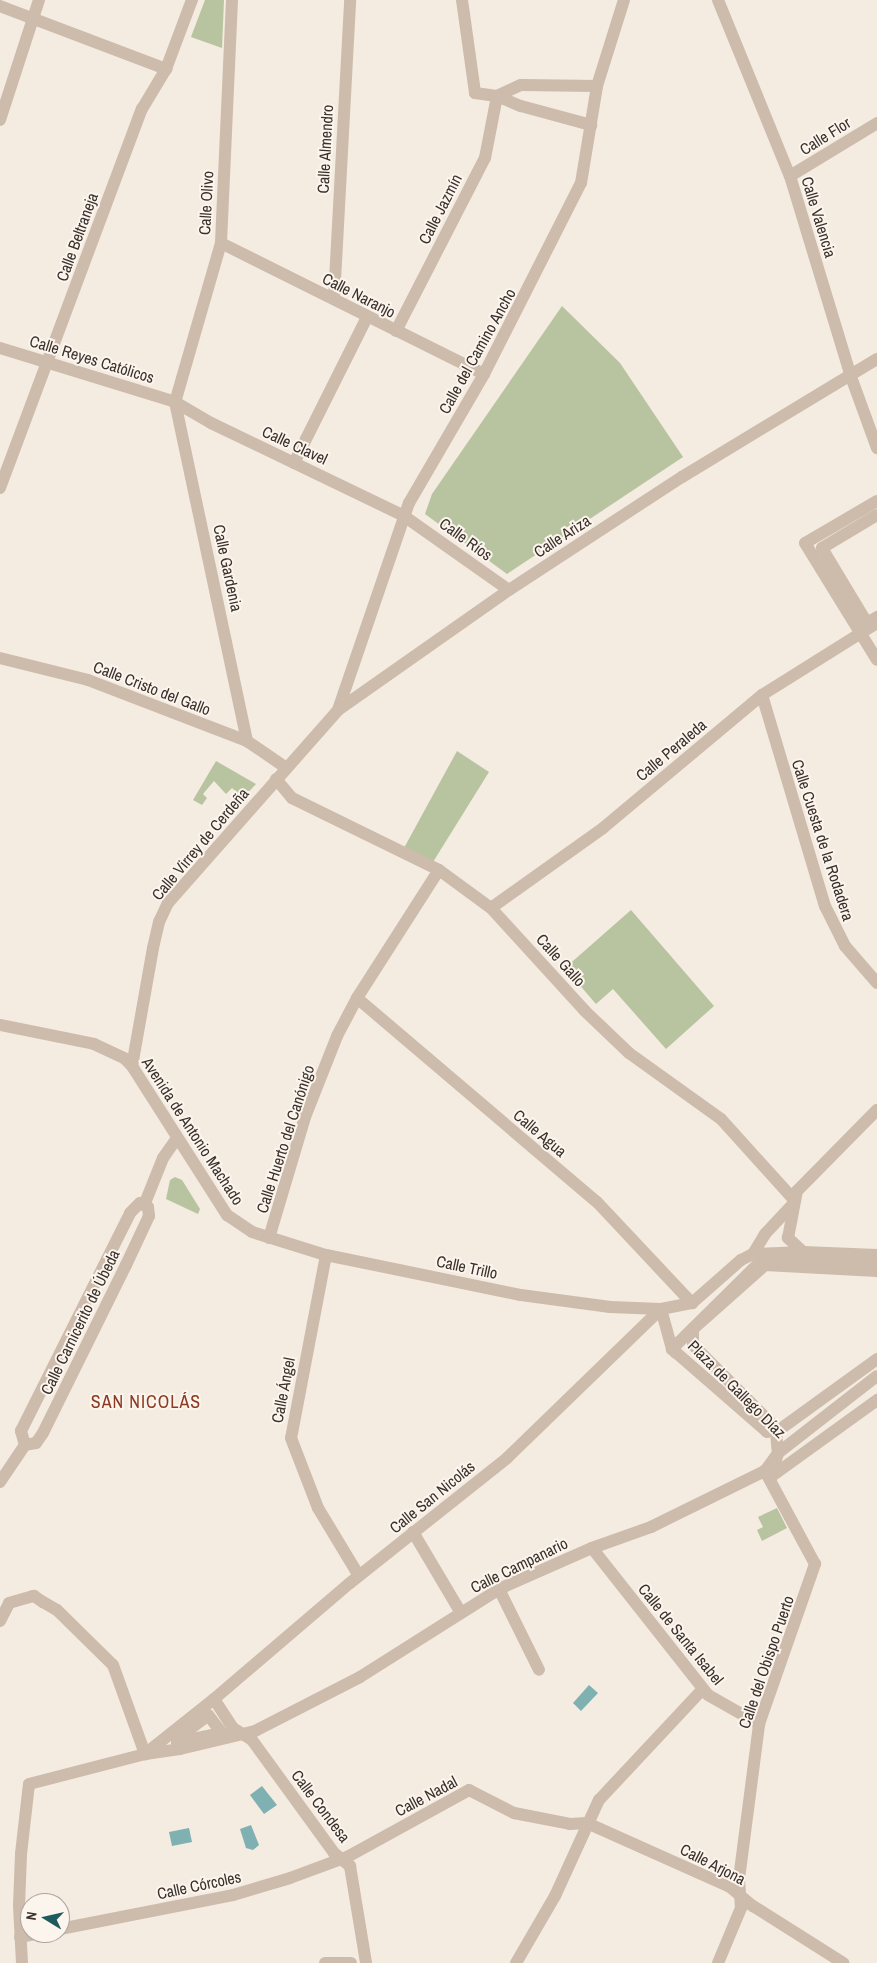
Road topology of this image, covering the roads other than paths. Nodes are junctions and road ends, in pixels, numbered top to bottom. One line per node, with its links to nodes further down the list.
1 (39, 0): 9 (street)
2 (192, 0): 10 (street, Calle Beltraneja)
3 (232, 0): 17 (street, Calle Olivo)
4 (350, 0): 18 (street, Calle Almendro)
5 (462, 0): 12 (street)
6 (624, 0): 11 (street, Calle del Camino Ancho)
7 (718, 0): 16 (street, Calle Valencia)
8 (0, 6): 9 (street)
9 (33, 18): 10 (street); 13 (street)
10 (166, 69): 23 (street, Calle Beltraneja)
11 (597, 86): 12 (street); 15 (street, Calle del Camino Ancho)
12 (497, 96): 15 (street); 20 (street, Calle Jazmín)
13 (0, 120)
14 (877, 123): 16 (street, Calle Flor)
15 (591, 125): 24 (street, Calle del Camino Ancho)
16 (790, 176): 25 (street, Calle Valencia)
17 (221, 243): 18 (street, Calle Naranjo); 26 (street, Calle Olivo)
18 (334, 299): 19 (street, Calle Naranjo)
19 (367, 317): 20 (street, Calle Naranjo); 28 (street)
20 (396, 331): 24 (street, Calle Naranjo)
21 (0, 348): 23 (street, Calle Reyes Católicos)
22 (877, 359): 25 (street, Calle Ariza)
23 (48, 364): 26 (street, Calle Reyes Católicos); 29 (street, Calle Beltraneja)
24 (484, 374): 32 (street, Calle del Camino Ancho)
25 (850, 374): 27 (street, Calle Valencia); 33 (street, Calle Ariza)
26 (175, 402): 28 (street, Calle Clavel); 41 (street, Calle Gardenia)
27 (877, 448)
28 (294, 463): 32 (street, Calle Clavel)
29 (0, 488)
30 (877, 500): 36 (street)
31 (877, 515): 34 (street)
32 (404, 516): 33 (street, Calle Ríos); 40 (street, Calle del Camino Ancho)
33 (509, 590): 40 (street, Calle Ariza)
34 (877, 617)
35 (877, 624): 36 (street, Calle Peraleda)
36 (859, 634): 38 (street); 39 (street, Calle Peraleda)
37 (0, 658): 41 (street, Calle Cristo del Gallo)
38 (877, 660)
39 (762, 695): 45 (street, Calle Peraleda); 46 (street, Calle Cuesta de la Rodadera)
40 (338, 710): 42 (street, Calle Ariza)
41 (247, 741): 42 (street, Calle Cristo del Gallo)
42 (285, 767): 43 (street, Calle Virrey de Cerdeña)
43 (276, 778): 44 (street, Calle Gallo); 49 (street, Calle Virrey de Cerdeña)
44 (439, 870): 45 (street, Calle Gallo); 47 (street, Calle Huerto del Canónigo)
45 (491, 908): 52 (street, Calle Gallo)
46 (877, 983)
47 (357, 998): 54 (street, Calle Huerto del Canónigo); 61 (street, Calle Agua)
48 (0, 1025): 49 (street, Avenida de Antonio Machado)
49 (132, 1066): 51 (street, Avenida de Antonio Machado)
50 (877, 1110): 52 (street)
51 (177, 1138): 53 (street, Calle Carnicerito de Úbeda); 54 (street, Avenida de Antonio Machado)
52 (795, 1201): 55 (street); 56 (street)
53 (145, 1203): 67 (street, Calle Carnicerito de Úbeda); 67 (street, Calle Carnicerito de Úbeda)
54 (270, 1238): 57 (street, Calle Trillo)
55 (803, 1252): 56 (street); 58 (street)
56 (753, 1254): 61 (street)
57 (326, 1255): 62 (street, Calle Trillo); 73 (street, Calle Ángel)
58 (877, 1255)
59 (877, 1264): 63 (street, Plaza de Gallego Díaz)
60 (877, 1271): 63 (street, Plaza de Gallego Díaz)
61 (692, 1303): 62 (street)
62 (661, 1309): 63 (street, Plaza de Gallego Díaz); 71 (street, Calle San Nicolás)
63 (672, 1349): 68 (street, Plaza de Gallego Díaz)
64 (877, 1358): 68 (street, Plaza de Gallego Díaz)
65 (877, 1376): 68 (street, Plaza de Gallego Díaz)
66 (877, 1400): 68 (street, Plaza de Gallego Díaz)
67 (25, 1444): 70 (street, Calle Carnicerito de Úbeda)
68 (778, 1453): 69 (street, Plaza de Gallego Díaz)
69 (765, 1470): 72 (street, Calle Campanario); 81 (street, Calle del Obispo Puerto)
70 (0, 1482)
71 (413, 1532): 73 (street, Calle San Nicolás); 76 (street)
72 (592, 1548): 74 (street, Calle Campanario); 79 (street, Calle de Santa Isabel)
73 (359, 1576): 80 (street, Calle San Nicolás)
74 (499, 1590): 76 (street, Calle Campanario); 78 (street)
75 (4, 1600): 77 (street); 83 (street)
76 (461, 1613): 82 (street, Calle Campanario)
77 (0, 1621)
78 (539, 1670)
79 (703, 1689): 81 (street, Calle de Santa Isabel); 84 (street)
80 (214, 1699): 82 (street, Calle Condesa); 83 (street, Calle San Nicolás)
81 (759, 1724): 87 (street, Calle del Obispo Puerto)
82 (243, 1734): 83 (street, Calle Campanario); 85 (street, Calle Condesa)
83 (145, 1754): 86 (street, Calle Campanario)
84 (587, 1823): 85 (street, Calle Nadal); 87 (street, Calle Arjona); 94 (street)
85 (341, 1859): 88 (street, Calle Córcoles); 93 (street, Calle Condesa)
86 (21, 1893)
87 (741, 1895): 95 (street, Calle del Obispo Puerto); 96 (street, Calle Arjona)
88 (70, 1927)
89 (20, 1943): 90 (street)
90 (22, 1963)
91 (325, 1963): 92 (street)
92 (351, 1963)
93 (366, 1963)
94 (516, 1963)
95 (718, 1963)
96 (843, 1963)

